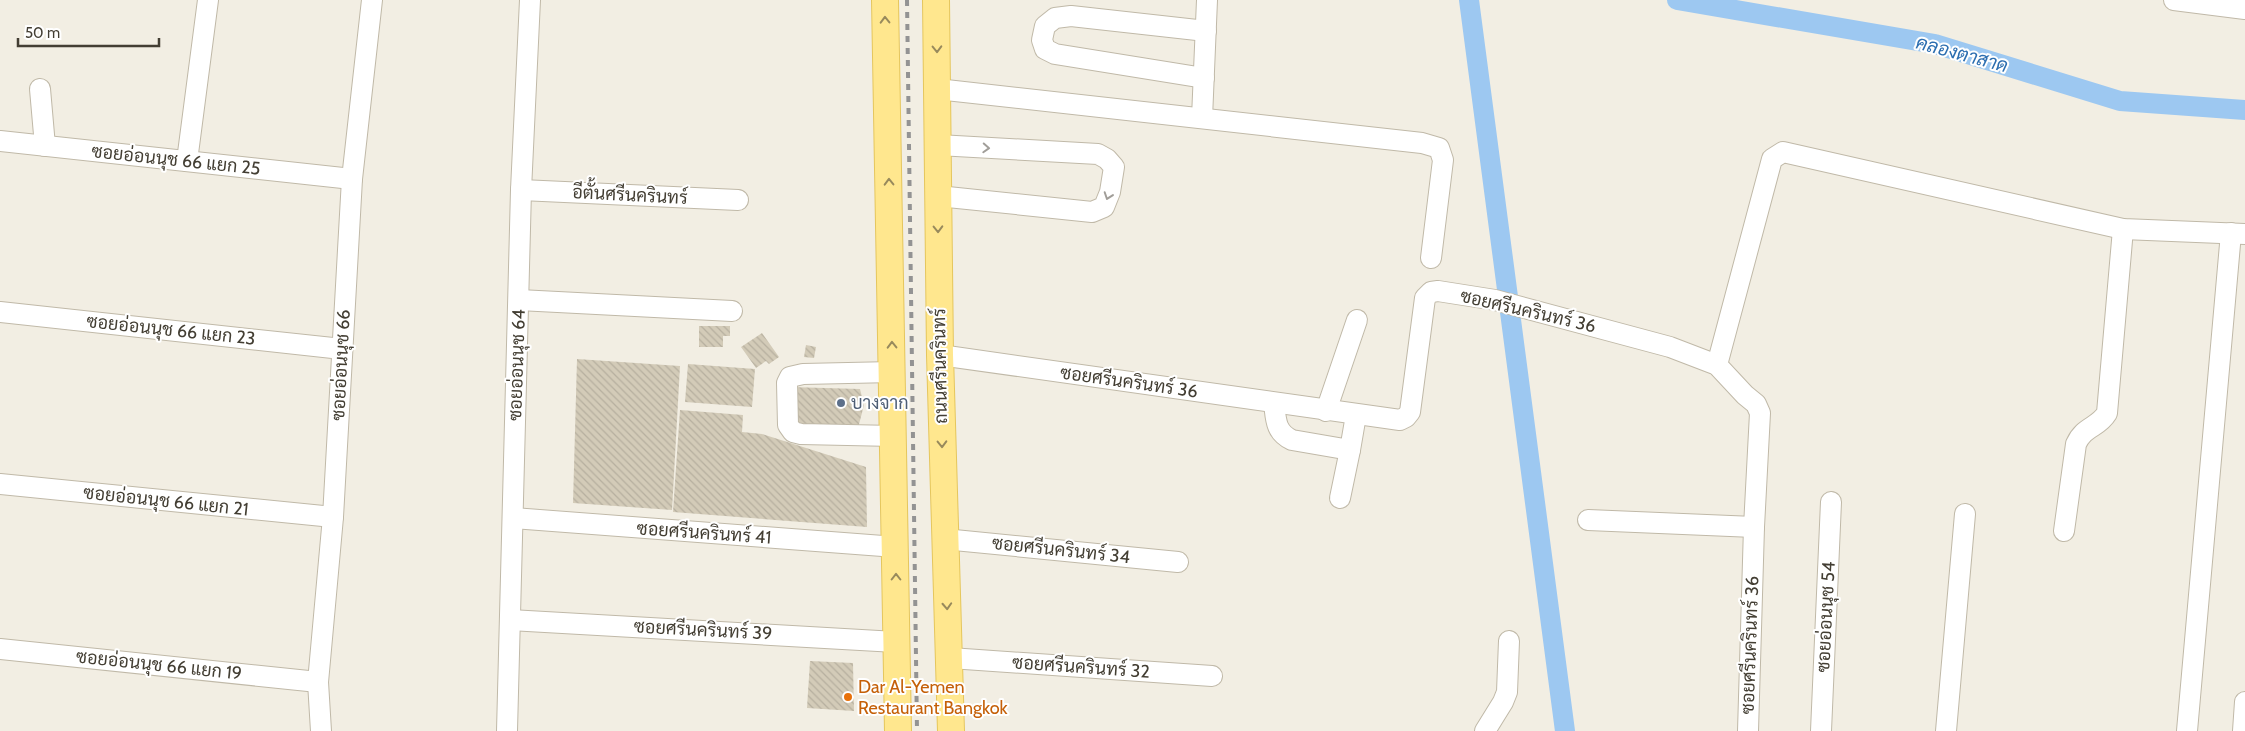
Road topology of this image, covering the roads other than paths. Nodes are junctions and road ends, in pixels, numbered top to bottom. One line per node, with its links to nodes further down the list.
1 (208, 0): 17 (street)
2 (372, 0): 18 (street, ซอยอ่อนนุช 66)
3 (530, 0): 19 (street, ซอยอ่อนนุช 64)
4 (885, 0): 32 (main road, one-way to 4)
5 (936, 0): 12 (main road, ถนนศรีนครินทร์, one-way to 12)
6 (1207, 0): 9 (street)
7 (2174, 0): 8 (street)
8 (2245, 9)
9 (1206, 31): 10 (street); 10 (street)
10 (1204, 78): 13 (street)
11 (40, 89): 16 (street)
12 (937, 89): 13 (street); 15 (main road, ถนนศรีนครินทร์)
13 (1202, 118): 24 (street)
14 (0, 141): 16 (street, ซอยอ่อนนุช 66 แยก 25)
15 (938, 145): 20 (main road, ถนนศรีนครินทร์); 20 (street, one-way to 20)
16 (45, 146): 17 (street, ซอยอ่อนนุช 66 แยก 25)
17 (186, 161): 18 (street, ซอยอ่อนนุช 66 แยก 25)
18 (352, 179): 29 (street, ซอยอ่อนนุช 66)
19 (521, 190): 21 (street, อีตั้นศรีนครินทร์); 25 (street, ซอยอ่อนนุช 64)
20 (938, 196): 30 (main road, ถนนศรีนครินทร์, one-way to 30)
21 (738, 200)
22 (2123, 229): 23 (street); 31 (street); 46 (street)
23 (2238, 234): 66 (street)
24 (1431, 258)
25 (518, 300): 26 (street); 43 (street, ซอยอ่อนนุช 64)
26 (732, 311)
27 (0, 312): 29 (street, ซอยอ่อนนุช 66 แยก 23)
28 (1357, 320): 34 (street)
29 (342, 349): 42 (street, ซอยอ่อนนุช 66)
30 (940, 355): 33 (street, ซอยศรีนครินทร์ 36); 47 (main road, ถนนศรีนครินทร์, one-way to 47)
31 (1717, 365): 35 (street, ซอยศรีนครินทร์ 36); 45 (street, ซอยศรีนครินทร์ 36)
32 (893, 372): 36 (main road); 36 (street)
33 (1274, 403): 34 (street, ซอยศรีนครินทร์ 36); 37 (street)
34 (1326, 411): 35 (street, ซอยศรีนครินทร์ 36)
35 (1356, 415): 37 (street)
36 (894, 436): 48 (main road)
37 (1350, 450): 39 (street)
38 (0, 484): 42 (street, ซอยอ่อนนุช 66 แยก 21)
39 (1340, 498)
40 (1831, 502): 64 (street, ซอยอ่อนนุช 54)
41 (1965, 514): 65 (street)
42 (333, 517): 56 (street, ซอยอ่อนนุช 66)
43 (512, 518): 48 (street, ซอยศรีนครินทร์ 41); 50 (street, ซอยอ่อนนุช 64)
44 (1588, 520): 45 (street)
45 (1754, 527): 63 (street, ซอยศรีนครินทร์ 36)
46 (2064, 531)
47 (944, 539): 49 (street, ซอยศรีนครินทร์ 34); 54 (main road, ถนนศรีนครินทร์, one-way to 54)
48 (896, 547): 52 (main road, one-way to 48)
49 (1178, 562)
50 (510, 620): 52 (street, ซอยศรีนครินทร์ 39); 59 (street, ซอยอ่อนนุช 64)
51 (1509, 640): 62 (street)
52 (896, 642): 60 (main road)
53 (0, 649): 56 (street, ซอยอ่อนนุช 66 แยก 19)
54 (950, 658): 55 (street, ซอยศรีนครินทร์ 32); 61 (main road, ถนนศรีนครินทร์)
55 (1212, 676)
56 (318, 682): 58 (street, ซอยอ่อนนุช 66)
57 (2245, 702): 67 (street)
58 (321, 731)
59 (507, 731)
60 (898, 731)
61 (951, 731)
62 (1485, 731)
63 (1748, 731)
64 (1821, 731)
65 (1946, 731)
66 (2187, 731)
67 (2243, 731)

